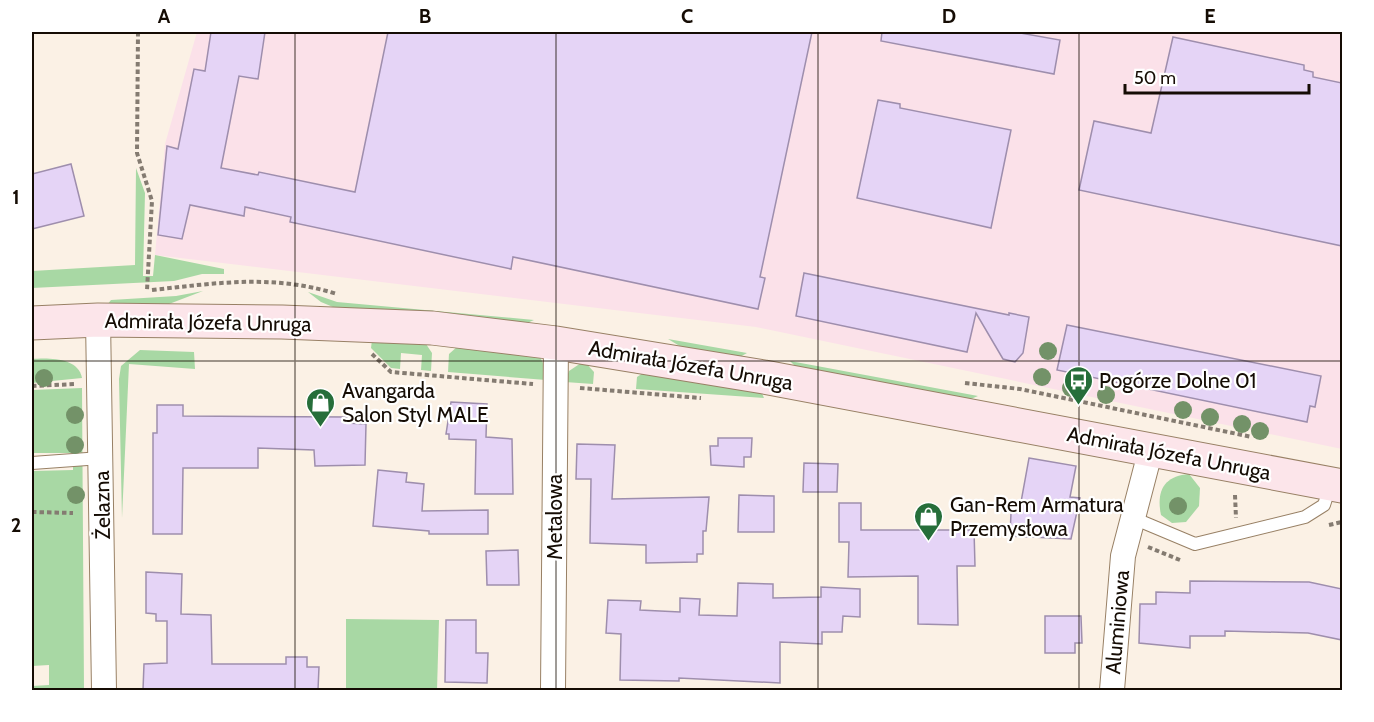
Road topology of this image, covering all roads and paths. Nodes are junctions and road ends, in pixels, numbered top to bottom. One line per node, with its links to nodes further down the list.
1 (138, 32): 2 (path)
2 (147, 290)
3 (98, 320): 4 (street, Admirała Józefa Unruga); 5 (street, Admirała Józefa Unruga); 12 (street, Żelazna)
4 (32, 323)
5 (556, 343): 9 (street, Metalowa); 11 (street, Admirała Józefa Unruga)
6 (370, 352): 9 (path)
7 (66, 384): 8 (path)
8 (32, 386)
9 (554, 386): 10 (path); 19 (street, Metalowa)
10 (708, 399)
11 (1151, 449): 14 (street, Admirała Józefa Unruga); 17 (street, Aluminiowa)
12 (101, 458): 13 (lane); 18 (street, Żelazna)
13 (32, 463)
14 (1337, 485): 17 (lane)
15 (32, 512): 16 (path)
16 (73, 513)
17 (1133, 518): 20 (street, Aluminiowa)
18 (104, 690)
19 (553, 690)
20 (1112, 690)

